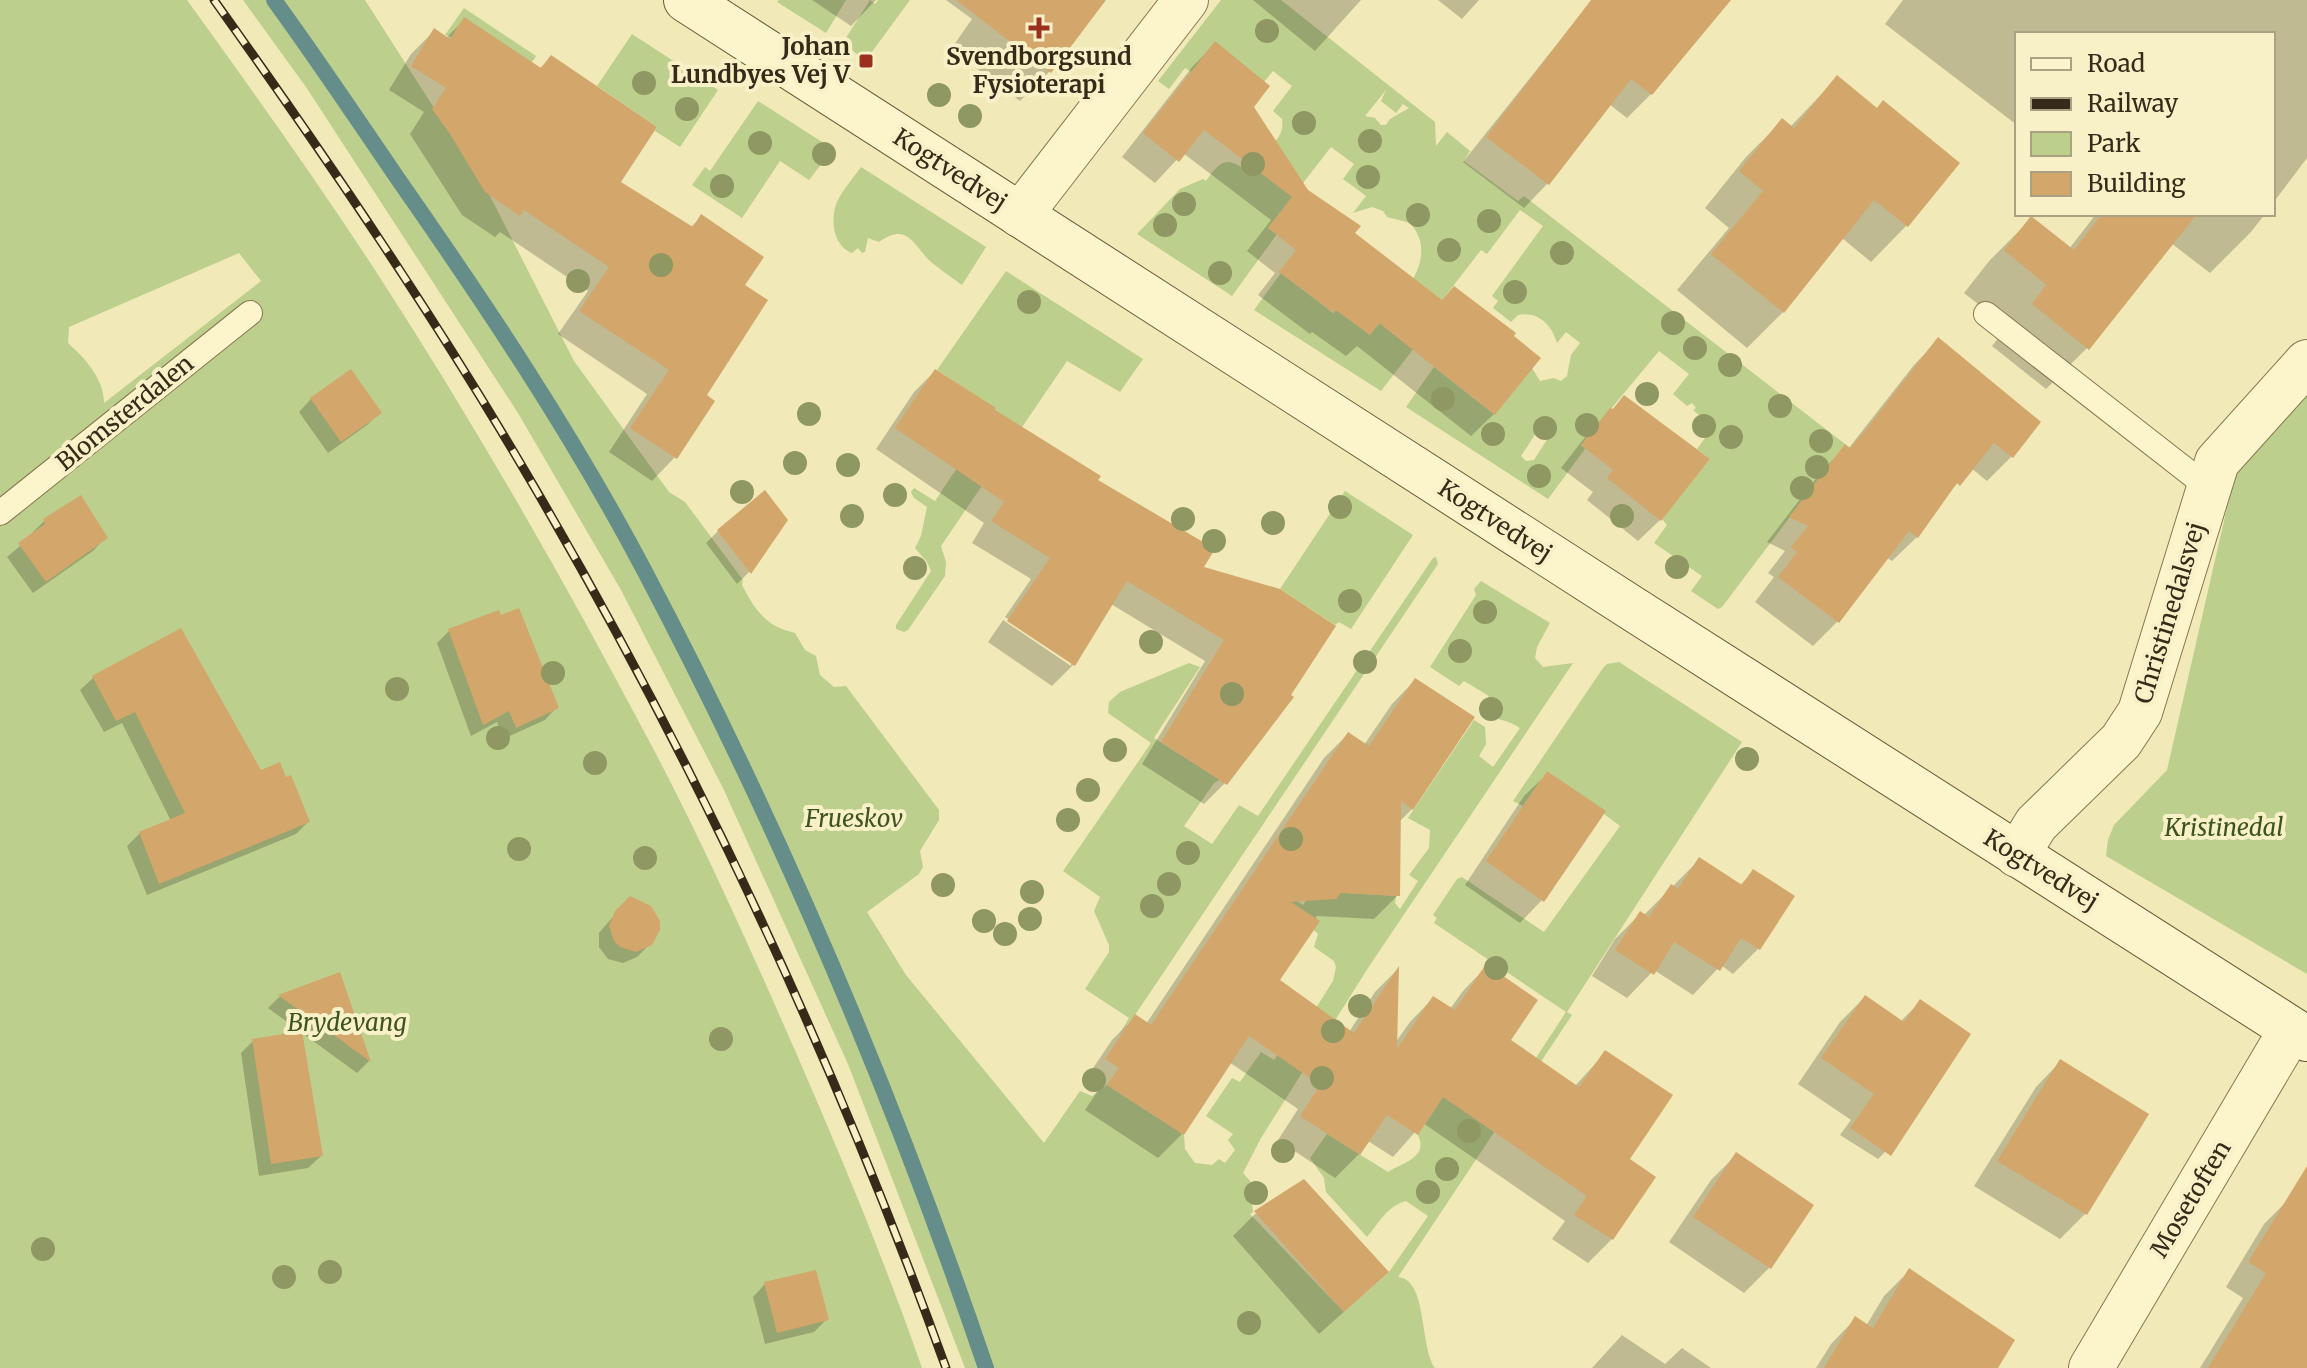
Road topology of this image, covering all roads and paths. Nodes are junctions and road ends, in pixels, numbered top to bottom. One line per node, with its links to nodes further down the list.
1 (686, 0): 3 (street, Kogtvedvej)
2 (1186, 0): 3 (street)
3 (1020, 215): 9 (street, Kogtvedvej)
4 (250, 313): 8 (lane, Blomsterdalen)
5 (1986, 314): 7 (lane)
6 (2307, 362): 7 (street, Christinedalsvej)
7 (2209, 488): 9 (street, Christinedalsvej)
8 (0, 513)
9 (2017, 855): 10 (street, Kogtvedvej)
10 (2299, 1034): 11 (street, Mosetoften)
11 (2091, 1368)

